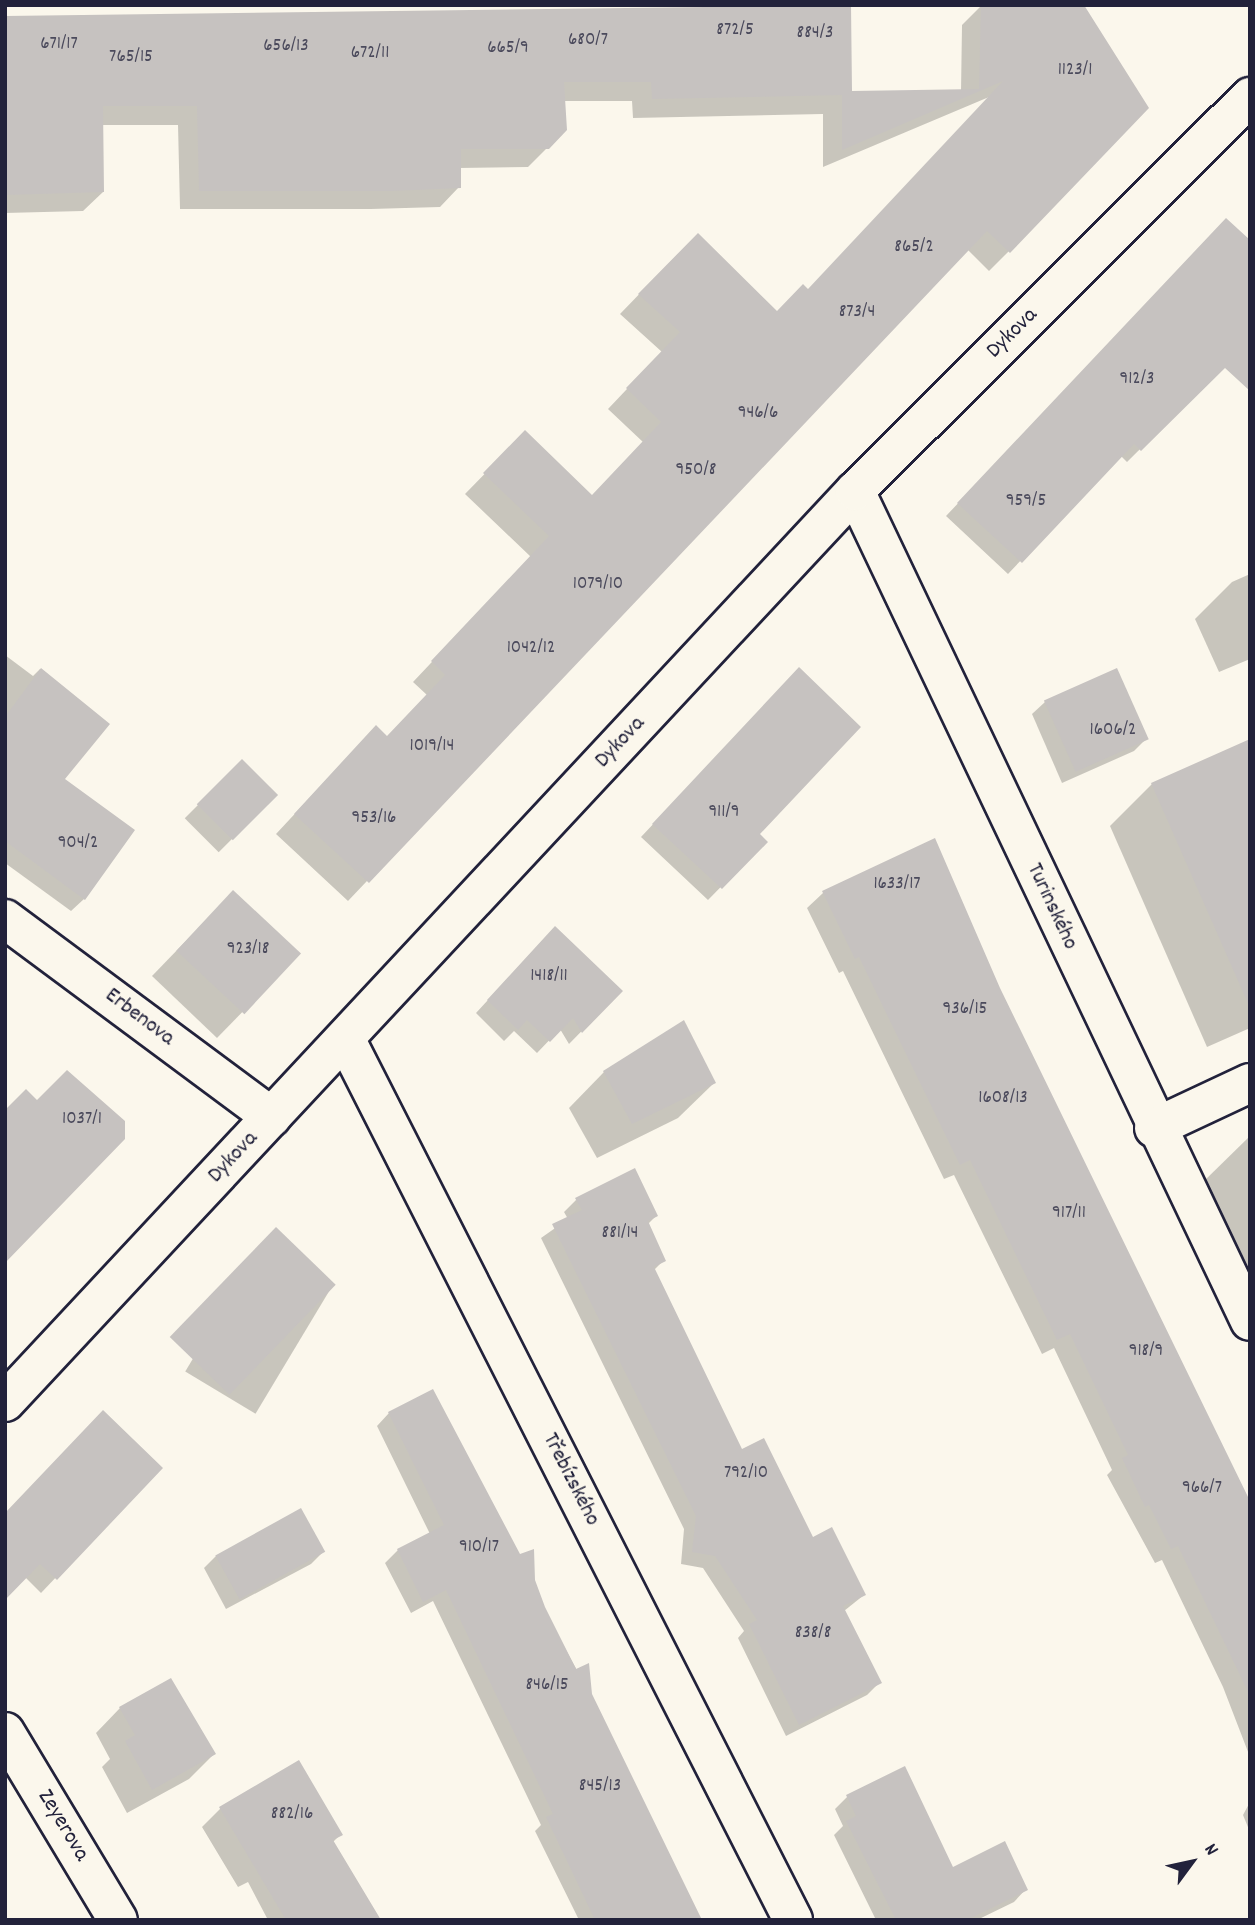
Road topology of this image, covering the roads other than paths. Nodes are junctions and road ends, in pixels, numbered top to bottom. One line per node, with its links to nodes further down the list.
1 (1250, 97): 2 (street, Dykova)
2 (855, 491): 4 (street, Dykova); 7 (street, Turinského)
3 (5, 919): 6 (street, Erbenova)
4 (346, 1040): 6 (street, Dykova); 12 (street, Třebízského)
5 (1250, 1083): 7 (street)
6 (272, 1117): 9 (street, Dykova)
7 (1154, 1128): 8 (street, Turinského)
8 (1250, 1321)
9 (5, 1402)
10 (5, 1732): 11 (street, Zeyerova)
11 (118, 1920)
12 (793, 1920)

